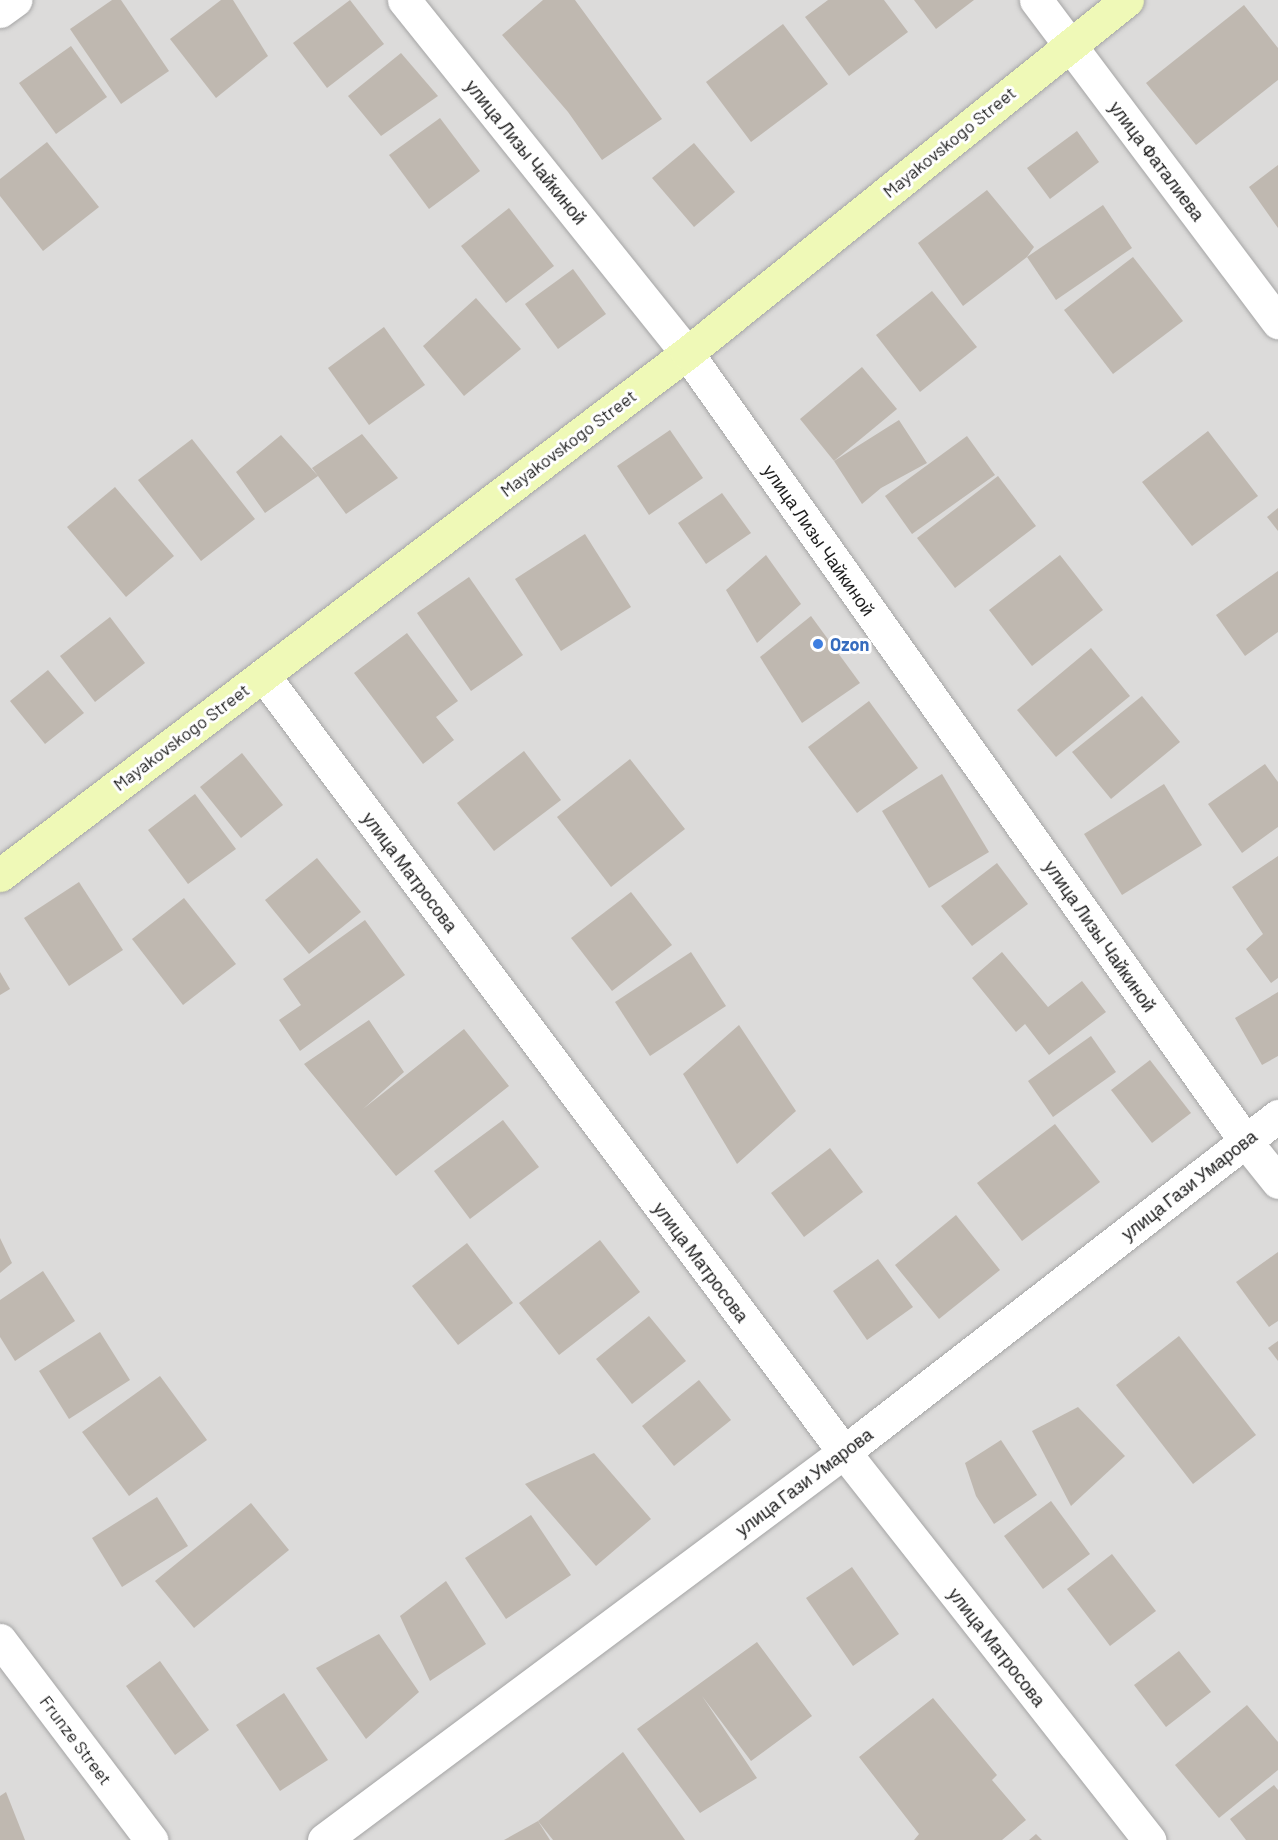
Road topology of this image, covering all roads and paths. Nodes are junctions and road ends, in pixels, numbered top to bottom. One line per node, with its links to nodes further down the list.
1 (15, 0): 5 (street)
2 (404, 0): 8 (street, улица Лизы Чайкиной)
3 (1036, 0): 6 (street, улица Фаталиева)
4 (1127, 0): 6 (street, Mayakovskogo Street)
5 (0, 11)
6 (1071, 44): 7 (street, улица Фаталиева); 8 (street, Mayakovskogo Street)
7 (1278, 322)
8 (687, 353): 9 (street, Mayakovskogo Street); 12 (street, улица Лизы Чайкиной)
9 (263, 675): 10 (street, Mayakovskogo Street); 14 (street, улица Матросова)
10 (0, 874)
11 (1278, 1116): 12 (street, улица Гази Умарова)
12 (1246, 1142): 13 (street, улица Лизы Чайкиной); 14 (street, улица Гази Умарова)
13 (1278, 1182)
14 (844, 1452): 17 (street, улица Гази Умарова); 18 (street, улица Матросова)
15 (0, 1641): 16 (street, Frunze Street)
16 (151, 1840)
17 (324, 1840)
18 (1149, 1840)

